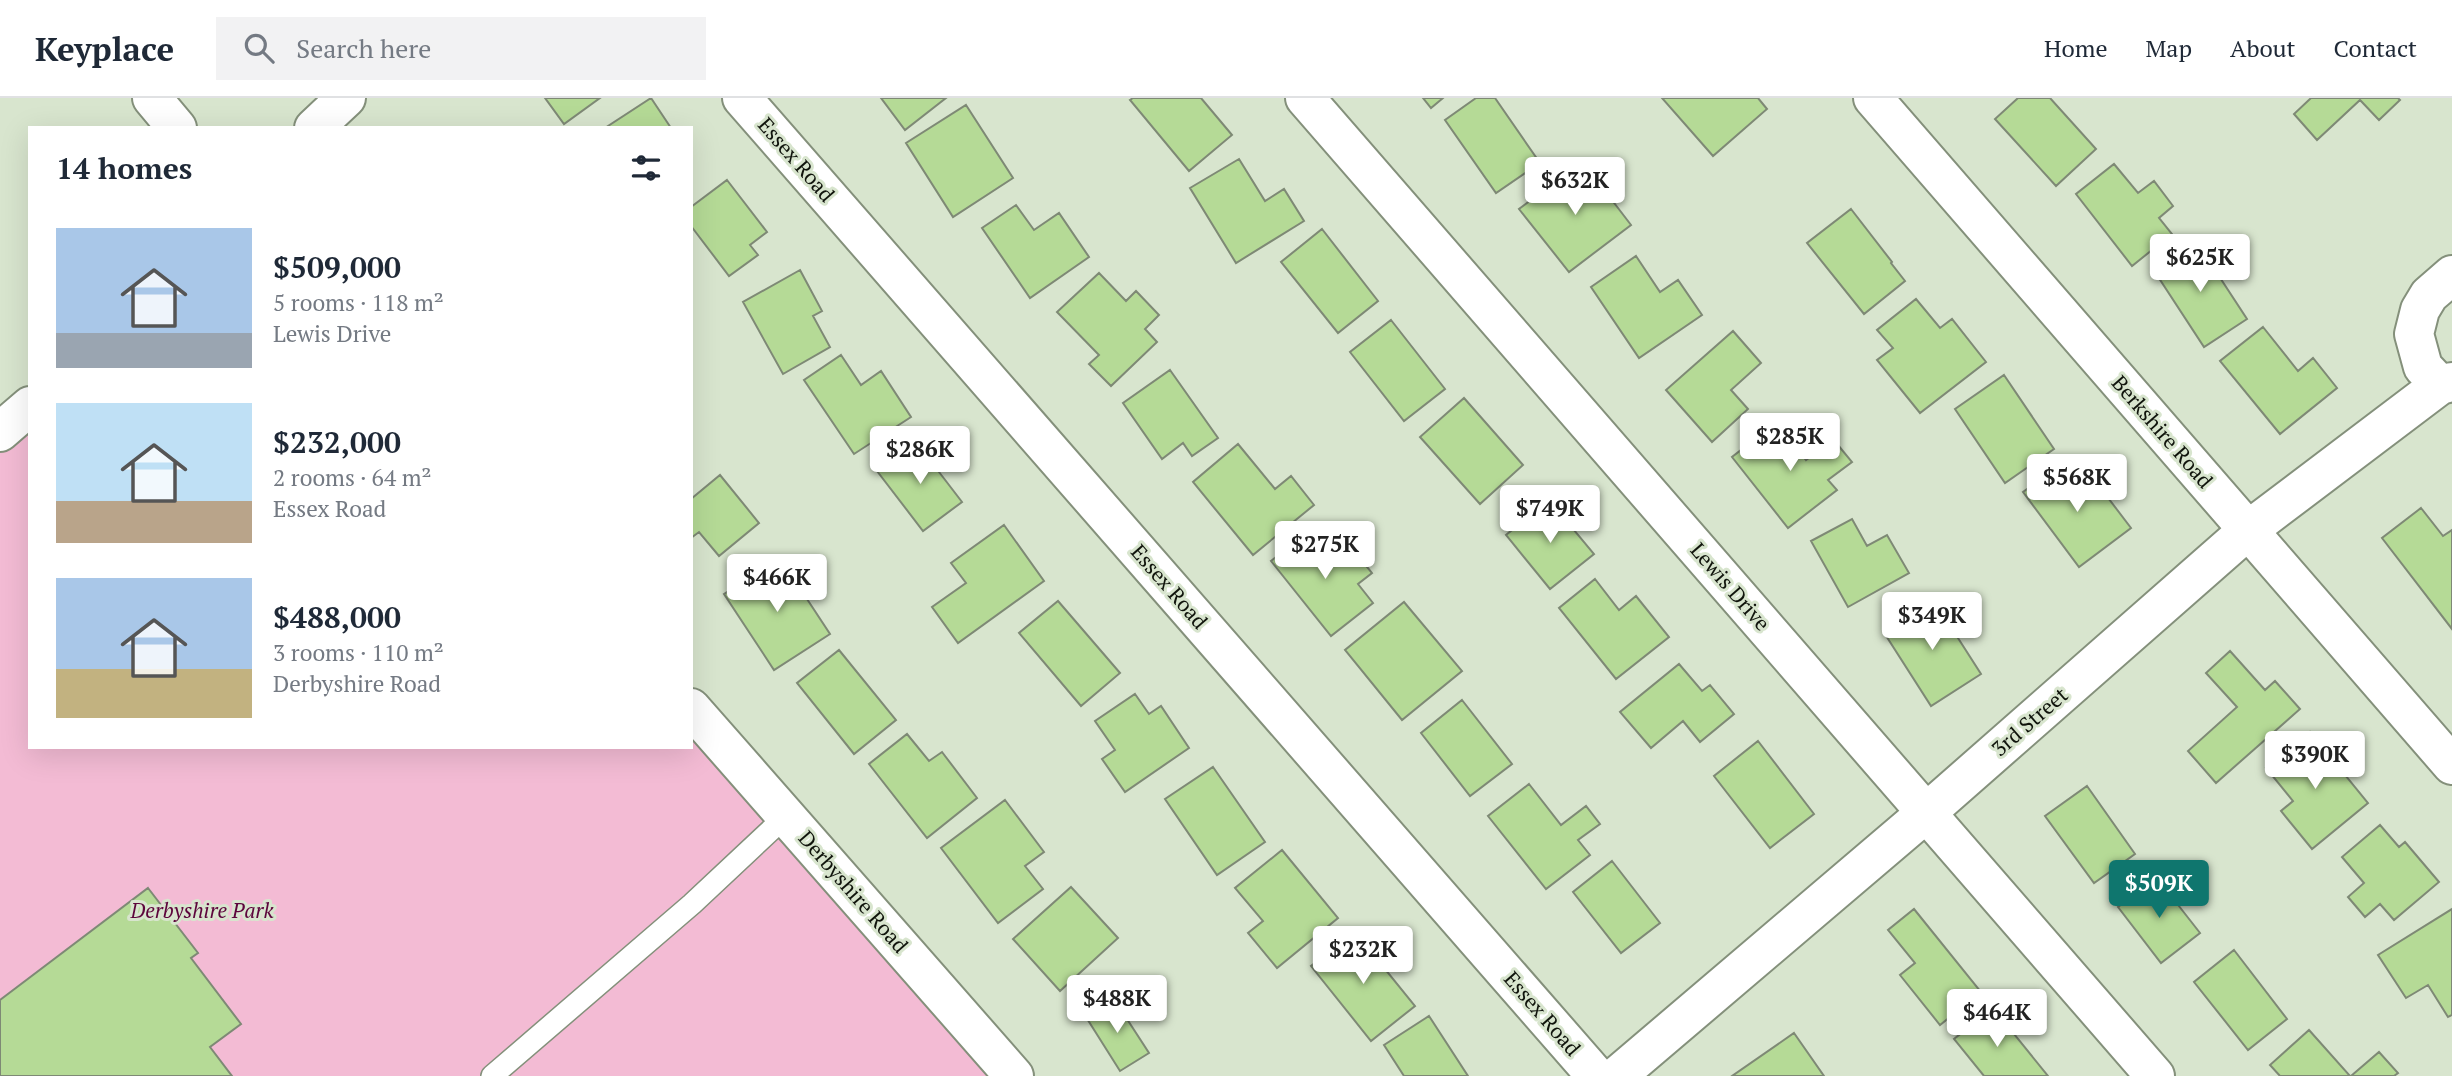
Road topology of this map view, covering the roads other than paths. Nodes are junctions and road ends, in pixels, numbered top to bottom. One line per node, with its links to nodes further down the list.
1 (152, 98): 6 (street)
2 (346, 98): 7 (street)
3 (742, 98): 19 (street, Essex Road)
4 (1305, 98): 15 (street, Lewis Drive)
5 (1873, 98): 12 (street, Berkshire Road)
6 (175, 126)
7 (316, 126)
8 (2452, 275): 9 (street)
9 (2446, 384): 12 (street, 3rd Street)
10 (28, 408): 11 (street)
11 (0, 432)
12 (2247, 531): 14 (street, Berkshire Road); 15 (street, 3rd Street)
13 (693, 710): 16 (street, Derbyshire Road)
14 (2452, 765)
15 (1926, 813): 20 (street, 3rd Street); 21 (street, Lewis Drive)
16 (787, 815): 17 (lane); 18 (street, Derbyshire Road)
17 (492, 1076)
18 (1014, 1076)
19 (1596, 1076)
20 (1617, 1076)
21 (2155, 1076)

